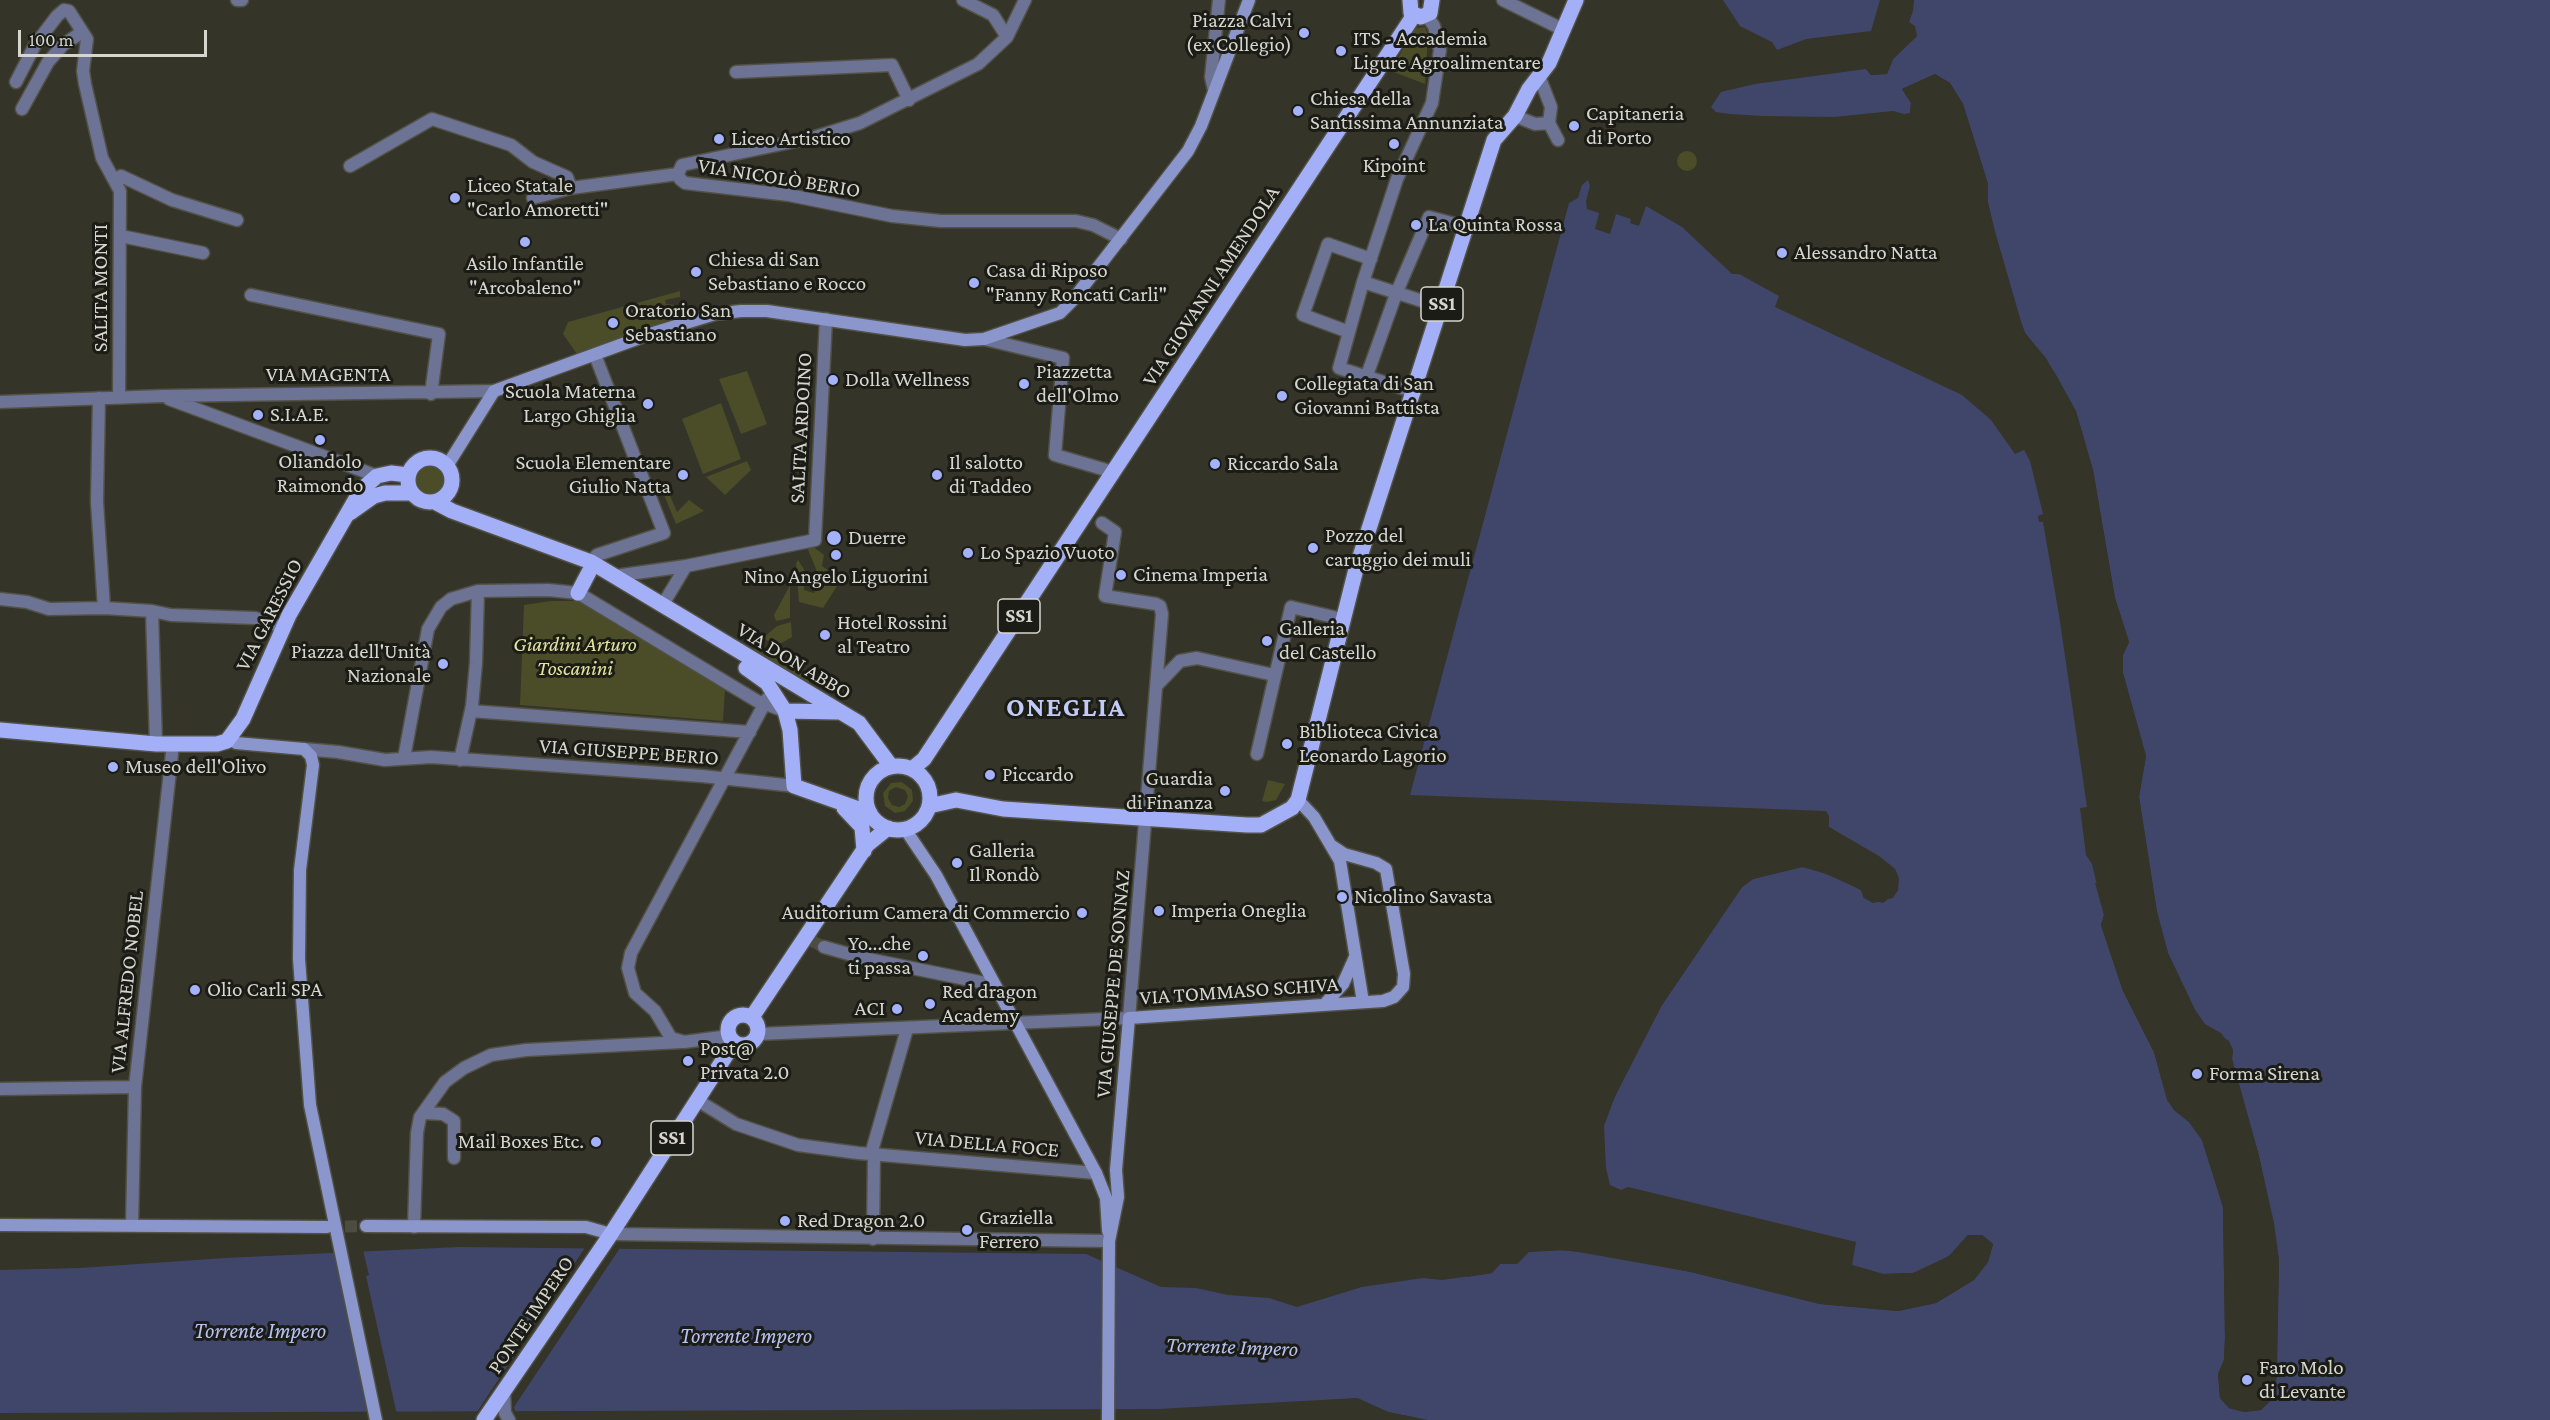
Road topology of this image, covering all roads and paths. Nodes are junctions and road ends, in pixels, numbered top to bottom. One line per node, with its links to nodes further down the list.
1 (963, 0): 12 (street)
2 (1025, 0): 12 (street, VIA NICOLÒ BERIO)
3 (1219, 0): 16 (street)
4 (1249, 0): 16 (main road)
5 (1410, 0): 9 (main road)
6 (1432, 0): 9 (main road)
7 (1503, 0): 10 (street)
8 (1576, 0): 10 (main road, SS1)
9 (1420, 16): 32 (street); 50 (main road, VIA GIOVANNI AMENDOLA / SS1)
10 (1564, 30): 14 (main road, SS1)
11 (82, 32): 15 (street); 18 (street); 24 (street, SALITA MONTI)
12 (1003, 32): 17 (street, VIA NICOLÒ BERIO)
13 (736, 72): 17 (street)
14 (1539, 76): 19 (main road, SS1); 20 (street)
15 (16, 82)
16 (1214, 90): 30 (main road)
17 (909, 100): 23 (street, VIA NICOLÒ BERIO)
18 (22, 109)
19 (1515, 116): 20 (street); 28 (main road, SS1)
20 (1549, 123): 21 (street)
21 (1558, 140)
22 (350, 166): 25 (street)
23 (678, 174): 25 (street); 30 (street, VIA NICOLÒ BERIO)
24 (115, 180): 27 (street); 29 (street, SALITA MONTI)
25 (571, 188): 26 (street)
26 (533, 198)
27 (237, 220)
28 (1466, 227): 34 (street); 36 (main road, SS1)
29 (121, 236): 31 (street); 47 (street, SALITA MONTI)
30 (1121, 239): 39 (main road)
31 (202, 253)
32 (1371, 260): 33 (street); 38 (street)
33 (1363, 282): 34 (street); 38 (street)
34 (1396, 294): 36 (street); 41 (street)
35 (251, 295): 44 (street)
36 (1441, 307): 43 (main road, SS1)
37 (826, 319): 39 (main road); 40 (main road); 59 (street, SALITA ARDOINO)
38 (1349, 332): 41 (street)
39 (984, 339): 50 (street)
40 (595, 355): 42 (main road); 60 (street)
41 (1366, 378): 43 (street)
42 (494, 391): 44 (street, VIA MAGENTA); 49 (main road)
43 (1415, 392): 68 (main road, SS1)
44 (431, 393): 45 (street, VIA MAGENTA)
45 (163, 396): 47 (street, VIA MAGENTA); 52 (street)
46 (99, 398): 47 (street, VIA MAGENTA); 48 (street, VIA MAGENTA); 66 (street)
47 (119, 398)
48 (0, 402)
49 (447, 466): 51 (main road); 53 (main road)
50 (1113, 472): 57 (main road, SS1)
51 (408, 475): 52 (main road); 54 (main road)
52 (377, 476): 56 (main road, VIA GARESSIO)
53 (449, 492): 55 (main road); 58 (main road)
54 (411, 493): 55 (main road); 56 (main road, VIA GARESSIO)
55 (435, 502): 58 (main road)
56 (350, 513): 69 (main road, VIA GARESSIO)
57 (1094, 517): 72 (street, VIA GIUSEPPE DE SONNAZ); 87 (main road, SS1)
58 (472, 518): 60 (main road, VIA DON ABBO)
59 (686, 566): 61 (street); 65 (street)
60 (590, 567): 61 (main road, VIA DON ABBO); 63 (main road); 71 (main road, VIA DON ABBO)
61 (615, 576): 65 (main road, VIA DON ABBO)
62 (478, 591): 63 (street); 74 (street); 84 (street)
63 (578, 593): 73 (street)
64 (0, 599): 66 (street)
65 (662, 606): 76 (main road, VIA DON ABBO)
66 (104, 608): 67 (street)
67 (152, 611): 69 (street); 80 (street)
68 (1342, 619): 70 (street); 90 (main road, SS1)
69 (282, 627): 79 (main road, VIA GARESSIO)
70 (1274, 675): 72 (street); 83 (street)
71 (762, 679): 73 (street); 75 (main road)
72 (1158, 685): 93 (street, VIA GIUSEPPE DE SONNAZ)
73 (764, 705): 75 (street); 78 (street)
74 (471, 711): 78 (street); 85 (street)
75 (785, 711): 76 (main road); 89 (main road)
76 (840, 712): 86 (main road, VIA DON ABBO)
77 (0, 730): 80 (main road)
78 (750, 732): 88 (street)
79 (230, 738): 81 (main road); 82 (main road)
80 (156, 744): 81 (main road)
81 (173, 744): 110 (street, VIA ALFREDO NOBEL)
82 (304, 749): 84 (street, VIA GIUSEPPE BERIO); 126 (main road)
83 (1257, 754)
84 (404, 758): 85 (street, VIA GIUSEPPE BERIO)
85 (460, 760): 88 (street, VIA GIUSEPPE BERIO)
86 (891, 766): 87 (main road); 94 (main road)
87 (912, 769): 92 (main road)
88 (725, 777): 89 (street, VIA GIUSEPPE BERIO); 109 (street)
89 (794, 786): 91 (main road)
90 (1298, 800): 93 (main road); 96 (main road)
91 (834, 801): 94 (main road); 97 (main road)
92 (929, 807): 93 (main road); 95 (main road)
93 (1146, 820): 104 (street, VIA GIUSEPPE DE SONNAZ)
94 (878, 821): 95 (main road); 97 (main road)
95 (905, 829): 100 (main road)
96 (1332, 846): 99 (main road); 101 (main road, VIA TOMMASO SCHIVA)
97 (866, 848): 103 (main road)
98 (824, 947): 100 (street)
99 (1356, 953): 101 (main road); 102 (main road)
100 (995, 986): 105 (main road)
101 (1363, 1002): 102 (main road, VIA TOMMASO SCHIVA)
102 (1324, 1005): 104 (main road, VIA TOMMASO SCHIVA)
103 (752, 1017): 107 (main road); 108 (main road, SS1)
104 (1129, 1018): 105 (street, VIA TOMMASO SCHIVA); 124 (main road, VIA GIUSEPPE DE SONNAZ)
105 (1016, 1023): 106 (street, VIA TOMMASO SCHIVA); 116 (main road)
106 (907, 1029): 107 (street, VIA TOMMASO SCHIVA); 114 (street)
107 (758, 1034): 108 (main road)
108 (731, 1039): 109 (street); 112 (main road, SS1)
109 (684, 1042): 113 (street)
110 (135, 1087): 111 (street); 118 (street, VIA ALFREDO NOBEL)
111 (0, 1089)
112 (697, 1100): 114 (street, VIA DELLA FOCE); 122 (main road, SS1)
113 (424, 1113): 115 (street); 121 (street)
114 (872, 1154): 116 (street, VIA DELLA FOCE); 123 (street)
115 (454, 1158)
116 (1096, 1173): 124 (main road)
117 (0, 1225): 118 (main road)
118 (132, 1225): 119 (main road)
119 (327, 1227)
120 (366, 1227): 121 (main road)
121 (414, 1227): 122 (main road)
122 (608, 1239): 123 (street); 125 (main road, PONTE IMPERO / SS1)
123 (873, 1239): 124 (street)
124 (1109, 1246): 128 (main road, VIA GIUSEPPE DE SONNAZ)
125 (504, 1392): 127 (main road, PONTE IMPERO / SS1); 129 (street)
126 (375, 1416)
127 (488, 1418)
128 (1110, 1418)
129 (509, 1420)

